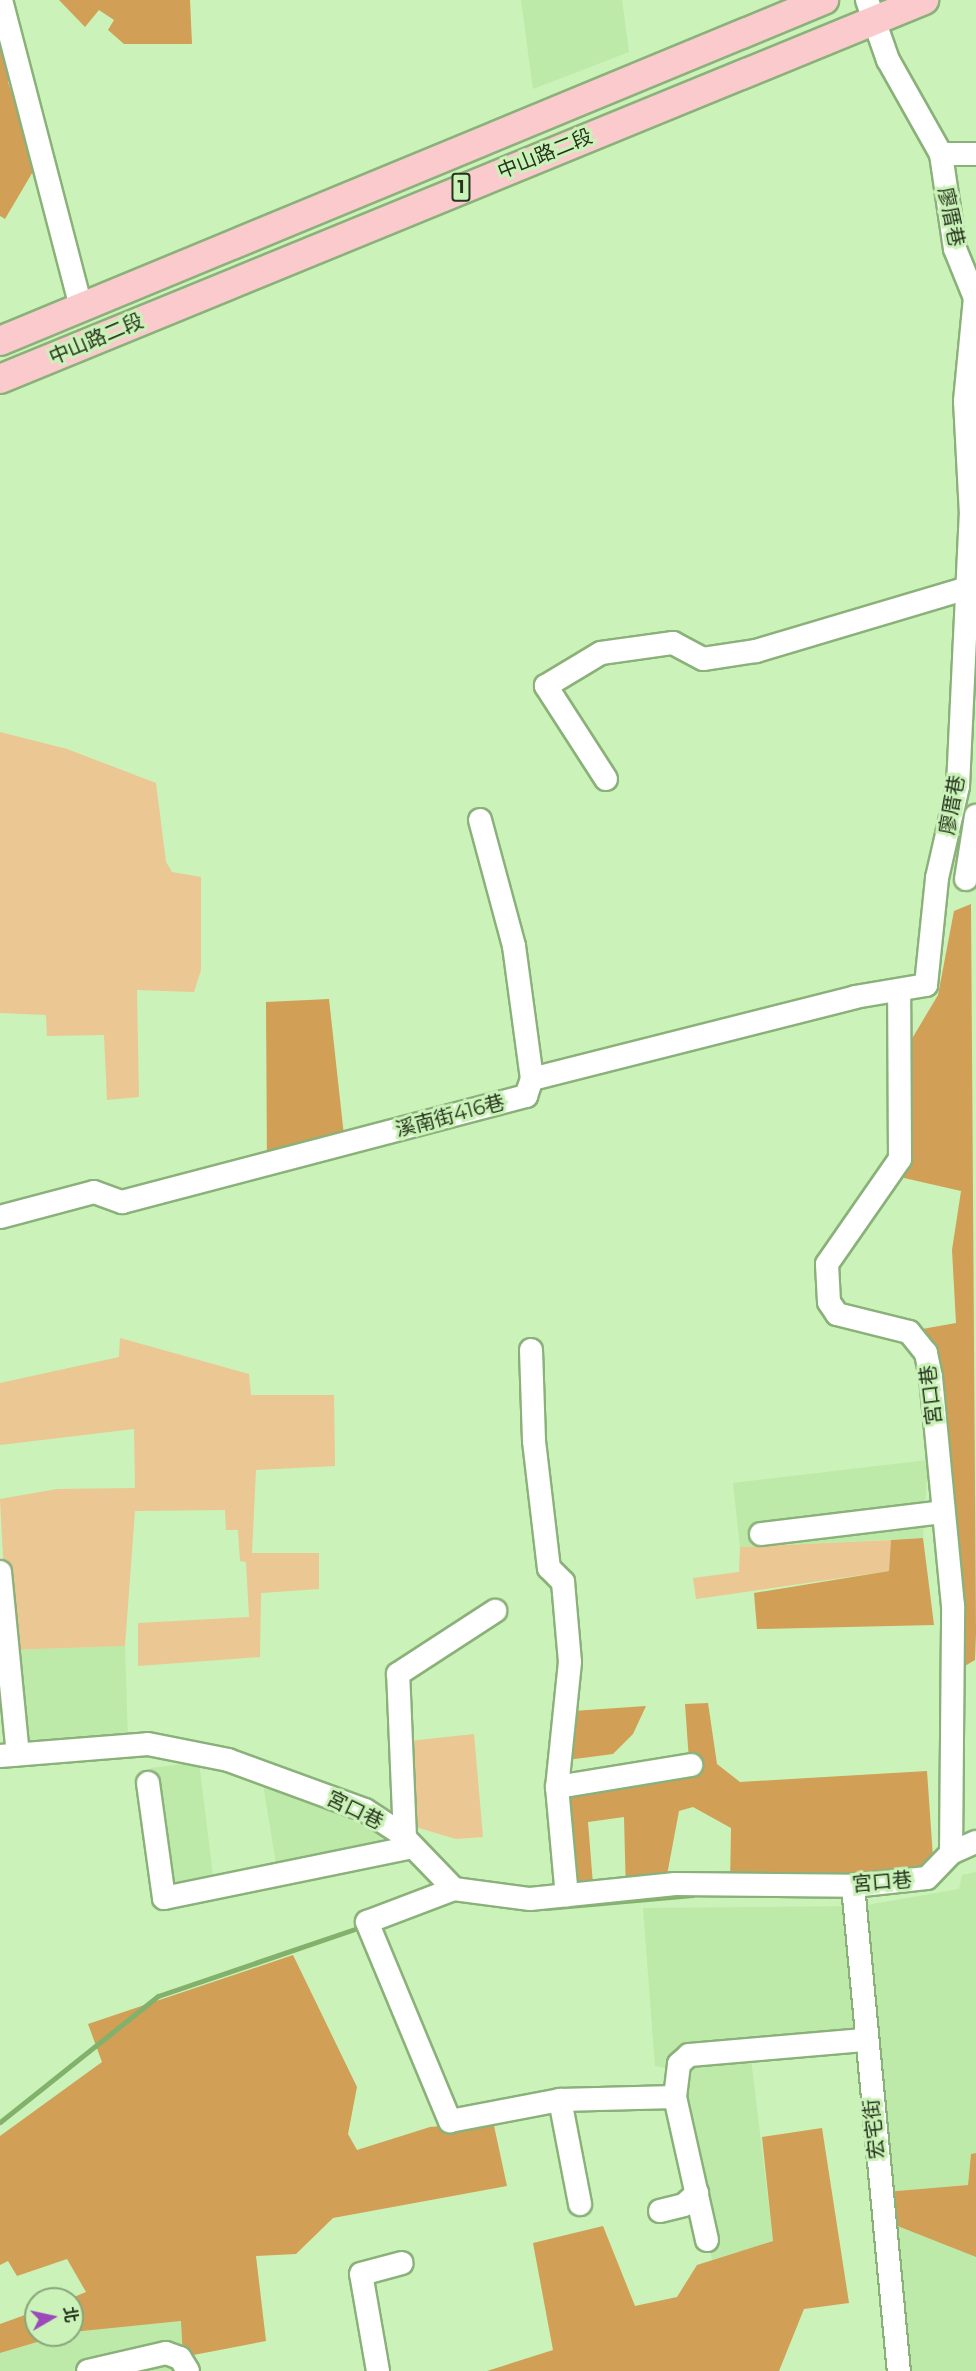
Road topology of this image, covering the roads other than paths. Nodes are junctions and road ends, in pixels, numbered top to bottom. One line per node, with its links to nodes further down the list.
1 (1, 0): 7 (street)
2 (824, 0): 7 (main road, 中山路二段 / 1)
3 (924, 0): 4 (main road, 中山路二段 / 1)
4 (870, 10): 5 (street, 廖厝巷); 9 (main road, 中山路二段 / 1)
5 (941, 154): 6 (street); 10 (street, 廖厝巷)
6 (976, 154)
7 (81, 308): 8 (main road, 中山路二段 / 1)
8 (0, 342)
9 (0, 379)
10 (968, 588): 11 (street); 14 (street, 廖厝巷)
11 (606, 779)
12 (976, 816): 15 (street)
13 (480, 820): 17 (street)
14 (937, 878): 15 (street); 16 (street, 廖厝巷)
15 (971, 880)
16 (899, 991): 17 (street); 20 (street, 宮口巷)
17 (532, 1079): 18 (street, 溪南街416巷)
18 (0, 1216)
19 (531, 1350): 27 (street)
20 (942, 1512): 21 (street); 30 (street, 宮口巷)
21 (761, 1534)
22 (0, 1572): 24 (street)
23 (495, 1611): 28 (street)
24 (9, 1755): 28 (street, 宮口巷)
25 (691, 1765): 27 (street)
26 (148, 1783): 28 (street)
27 (557, 1787): 33 (street)
28 (409, 1842): 32 (street, 宮口巷)
29 (976, 1842): 30 (street)
30 (951, 1853): 31 (street, 宮口巷)
31 (853, 1886): 33 (street, 宮口巷); 34 (street, 宏宅街)
32 (454, 1888): 33 (street, 宮口巷); 36 (street)
33 (567, 1896)
34 (864, 2040): 35 (street); 45 (street, 宏宅街)
35 (675, 2097): 36 (street); 37 (street)
36 (560, 2100): 38 (street)
37 (697, 2193): 39 (street); 40 (street)
38 (580, 2204)
39 (660, 2211)
40 (708, 2240)
41 (402, 2263): 44 (street)
42 (88, 2371): 43 (street)
43 (188, 2371)
44 (378, 2371)
45 (899, 2371)

